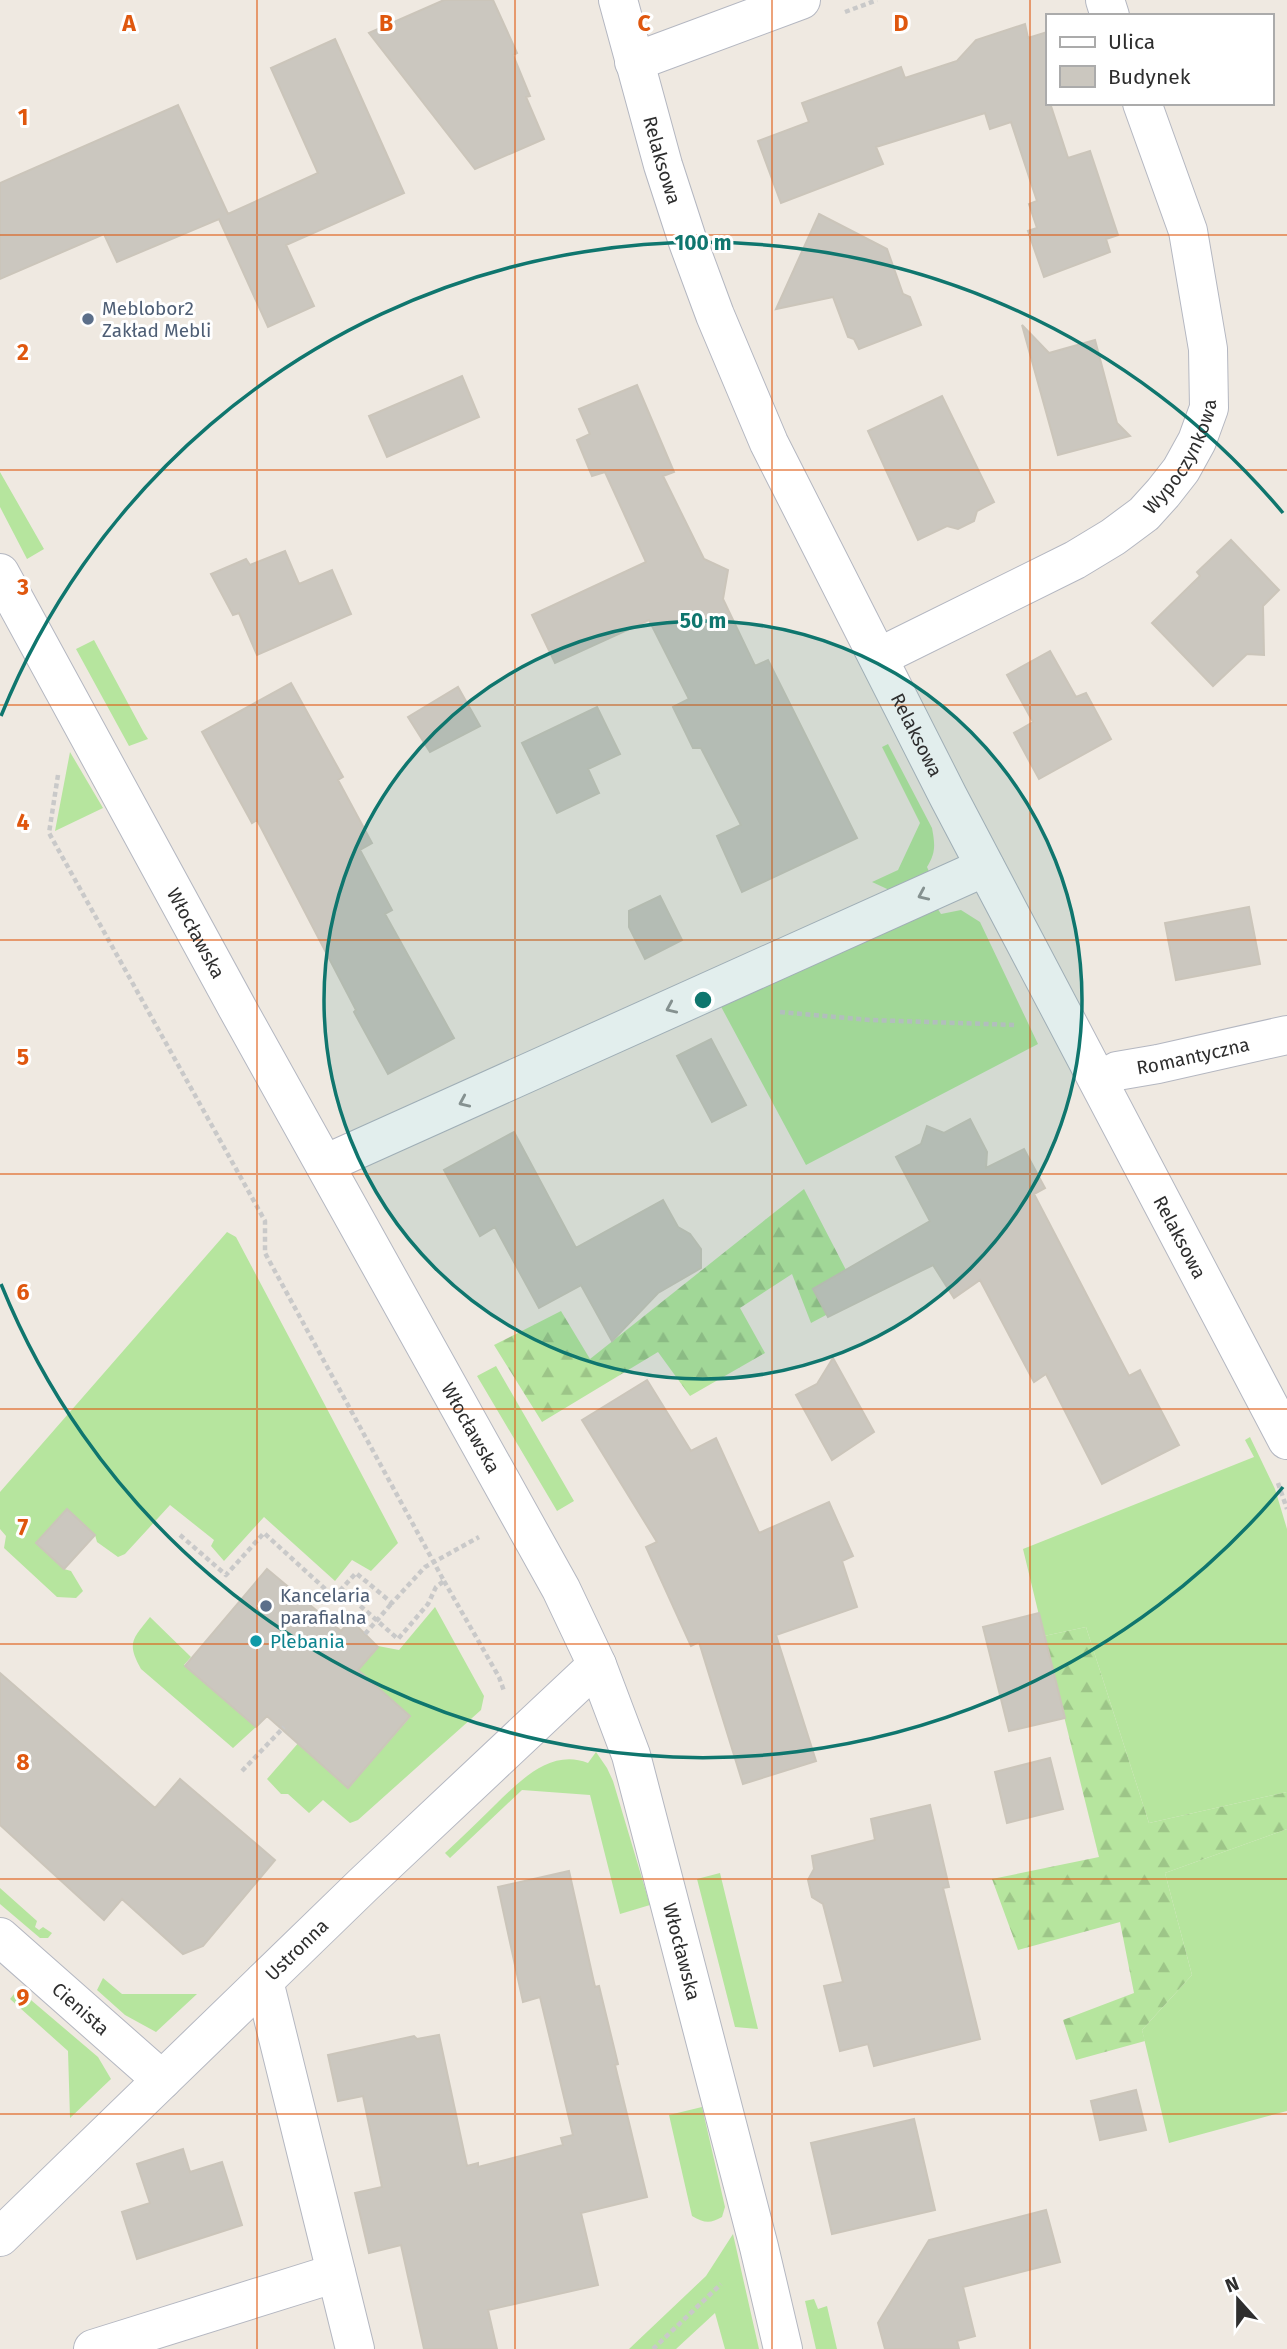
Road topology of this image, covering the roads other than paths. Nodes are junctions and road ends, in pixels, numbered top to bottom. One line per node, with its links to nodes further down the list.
1 (618, 0): 3 (street, Relaksowa)
2 (801, 0): 3 (street)
3 (635, 62): 6 (street, Relaksowa)
4 (1143, 105): 6 (street, Wypoczynkowa)
5 (0, 573): 10 (street, Włocławska)
6 (879, 657): 7 (street, Relaksowa)
7 (985, 867): 9 (street, Relaksowa); 10 (street, one-way to 10)
8 (1287, 1035): 9 (street, Romantyczna)
9 (1099, 1081): 11 (street, Relaksowa)
10 (326, 1164): 12 (street, Włocławska)
11 (1287, 1440)
12 (597, 1665): 14 (street, Ustronna); 20 (street, Włocławska)
13 (0, 1937): 15 (street, Cienista)
14 (264, 1981): 15 (street, Ustronna); 17 (street)
15 (162, 2080): 16 (street, Ustronna)
16 (0, 2237)
17 (336, 2273): 18 (street); 19 (street)
18 (93, 2349)
19 (355, 2349)
20 (783, 2349)

